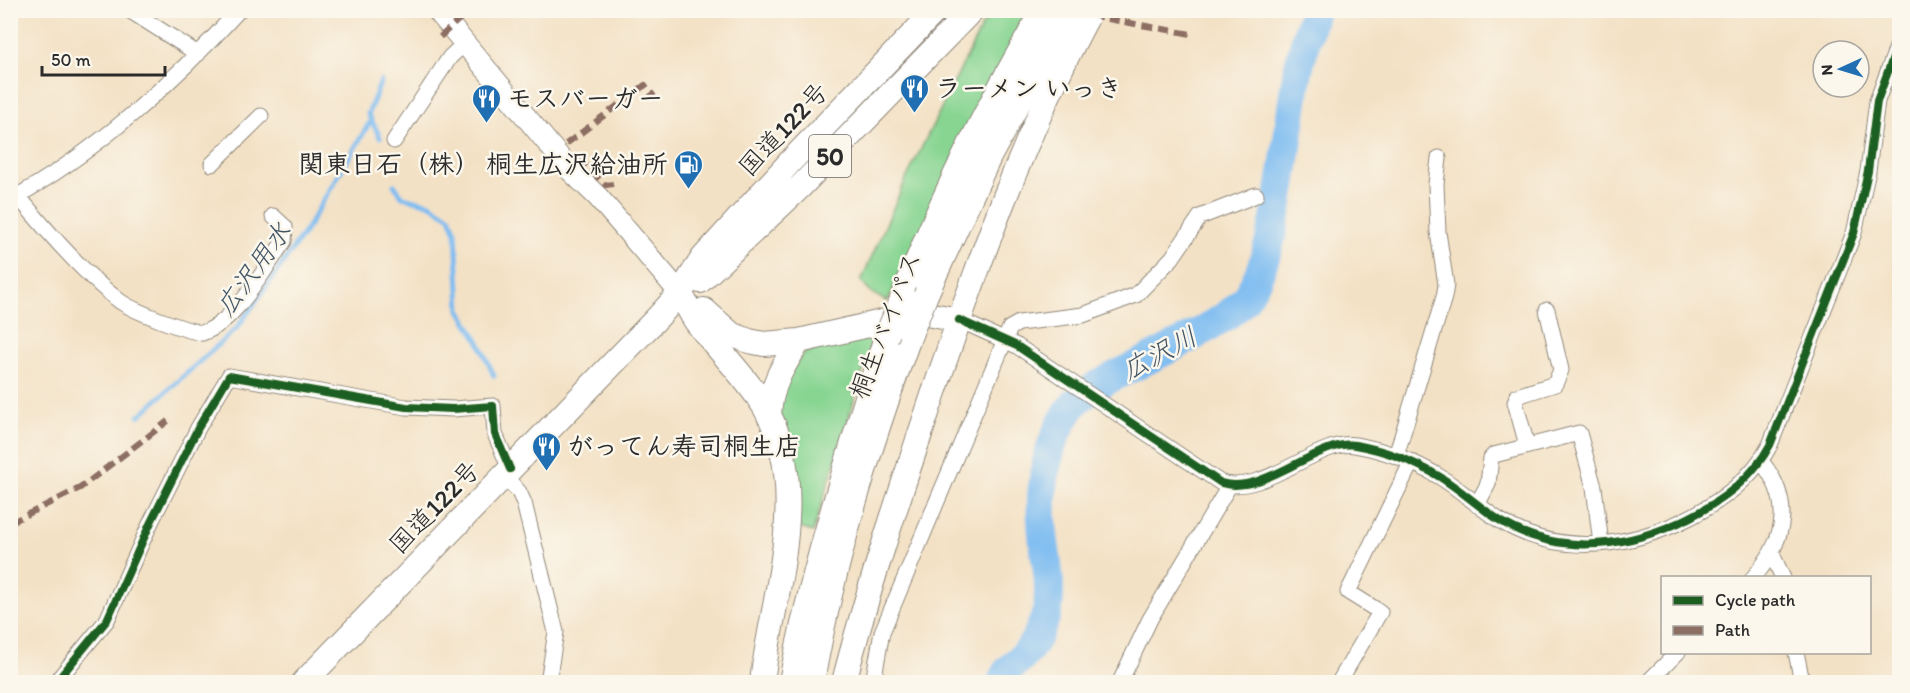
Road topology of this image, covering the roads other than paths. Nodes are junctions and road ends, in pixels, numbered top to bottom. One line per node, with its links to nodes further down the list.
1 (129, 10): 11 (street)
2 (238, 10): 11 (street)
3 (437, 10): 10 (main road)
4 (936, 10): 19 (highway, 国道122号 / 50)
5 (972, 10): 19 (highway, 国道122号 / 50)
6 (1044, 10): 42 (highway, 桐生バイパス, bridge)
7 (1069, 10): 43 (highway, 桐生バイパス, bridge)
8 (1091, 10): 21 (highway)
9 (1899, 39): 27 (street)
10 (464, 44): 13 (street); 19 (main road)
11 (198, 54): 17 (street)
12 (261, 116): 15 (street)
13 (394, 141)
14 (1439, 158): 26 (street)
15 (212, 164)
16 (1256, 195): 22 (street)
17 (14, 198): 18 (street)
18 (273, 216)
19 (680, 293): 23 (highway); 24 (highway); 29 (highway, 国道122号)
20 (1547, 310): 25 (street)
21 (959, 320): 22 (street); 23 (highway); 44 (highway)
22 (1006, 340): 30 (street); 45 (street)
23 (799, 341): 24 (highway)
24 (769, 416): 41 (highway)
25 (1527, 445): 31 (street); 32 (street)
26 (1396, 456): 28 (street); 30 (street)
27 (1761, 461): 32 (street); 33 (street)
28 (1411, 463): 31 (street); 47 (street)
29 (507, 472): 38 (street); 39 (highway, 国道122号); 40 (street)
30 (1229, 486): 46 (street)
31 (1477, 505): 32 (street)
32 (1601, 544)
33 (1772, 554): 34 (street); 35 (street)
34 (1755, 576)
35 (1782, 576)
36 (1676, 654): 48 (street)
37 (1796, 654): 49 (street)
38 (56, 682)
39 (304, 682)
40 (548, 682)
41 (762, 682)
42 (791, 682)
43 (812, 682)
44 (844, 682)
45 (873, 682)
46 (1120, 682)
47 (1339, 682)
48 (1648, 682)
49 (1802, 682)

